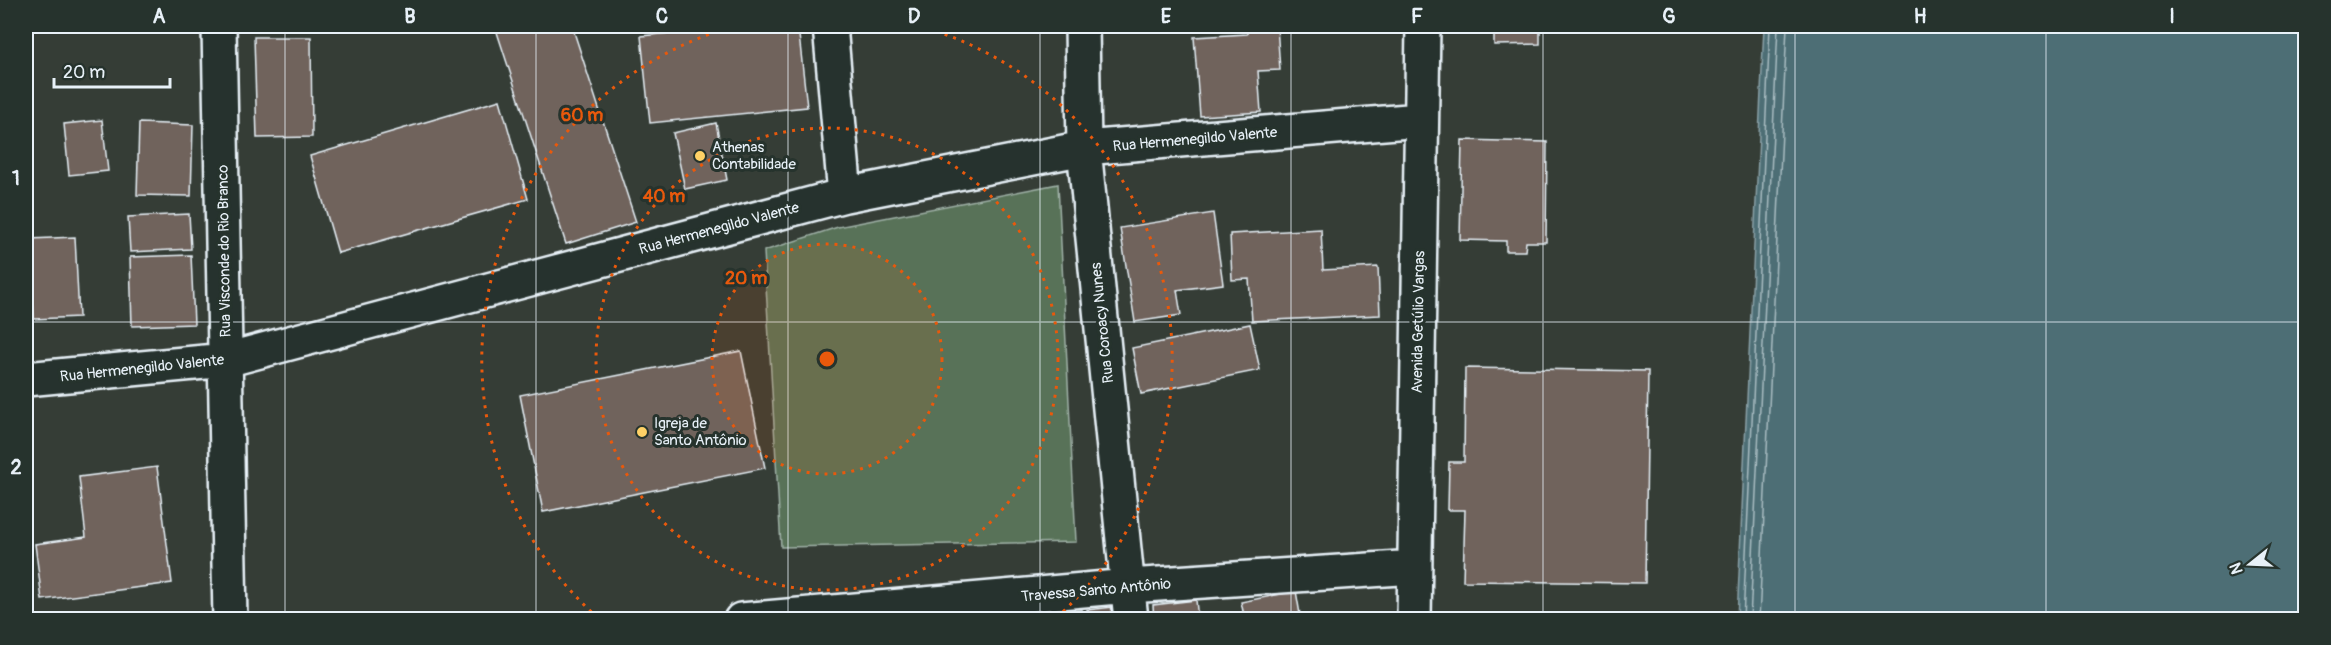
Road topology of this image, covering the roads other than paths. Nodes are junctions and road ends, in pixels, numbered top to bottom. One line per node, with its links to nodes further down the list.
1 (219, 26): 8 (street, Rua Visconde do Rio Branco)
2 (830, 26): 7 (street)
3 (1082, 26): 6 (street, Rua Coroacy Nunes)
4 (1423, 26): 5 (street, Avenida Getúlio Vargas)
5 (1420, 120): 6 (street, Rua Hermenegildo Valente); 10 (street, Avenida Getúlio Vargas)
6 (1084, 148): 7 (street, Rua Hermenegildo Valente); 11 (street, Rua Coroacy Nunes)
7 (845, 195): 8 (street, Rua Hermenegildo Valente)
8 (226, 360): 9 (street, Rua Hermenegildo Valente); 13 (street, Rua Visconde do Rio Branco)
9 (26, 379)
10 (1415, 567): 11 (street, Travessa Santo Antônio); 16 (street, Avenida Getúlio Vargas)
11 (1130, 586): 12 (street, Travessa Santo Antônio); 15 (street, Rua Coroacy Nunes)
12 (856, 615): 14 (street, Travessa Santo Antônio)
13 (230, 620)
14 (741, 620)
15 (1131, 620)
16 (1414, 620)

